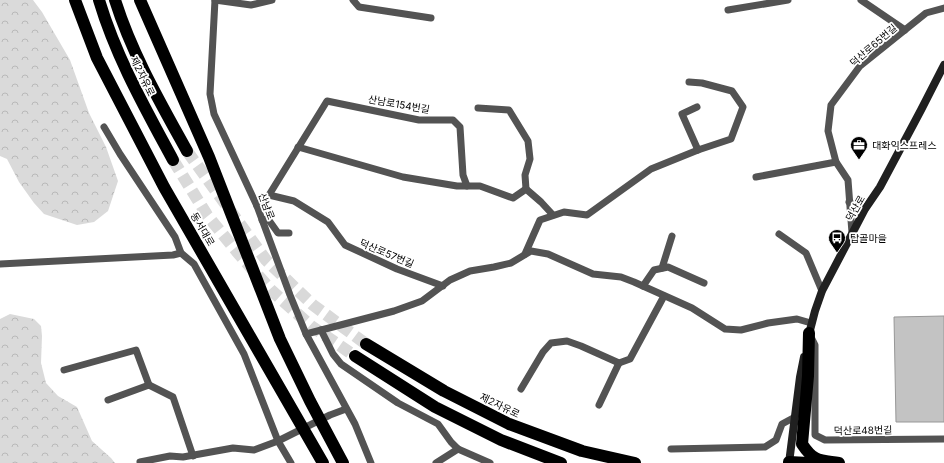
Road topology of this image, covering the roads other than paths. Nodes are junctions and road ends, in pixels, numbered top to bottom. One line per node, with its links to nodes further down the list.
1 (75, 0): 67 (highway, 동서대로)
2 (98, 0): 22 (highway, 제2자유로)
3 (115, 0): 21 (highway, 제2자유로)
4 (140, 0): 59 (highway)
5 (215, 0): 6 (street, 산남로); 29 (street, 산남로)
6 (272, 0)
7 (353, 0): 12 (street)
8 (788, 0): 11 (street)
9 (861, 0): 13 (street, 덕산로65번길)
10 (944, 8): 13 (street, 덕산로65번길)
11 (728, 10)
12 (431, 18)
13 (906, 30): 23 (street, 덕산로65번길)
14 (944, 65): 30 (street, 덕산로)
15 (689, 82): 20 (street)
16 (697, 107): 20 (street)
17 (478, 108): 26 (street)
18 (104, 127): 37 (street)
19 (298, 147): 25 (street); 25 (street, 산남로154번길); 27 (street, 산남로154번길)
20 (698, 150): 31 (street)
21 (187, 151)
22 (173, 160)
23 (836, 162): 24 (street); 28 (street, 덕산로65번길)
24 (756, 177)
25 (467, 186): 26 (street)
26 (526, 189): 31 (street)
27 (269, 195): 29 (street, 산남로154번길); 42 (street, 덕산로57번길)
28 (849, 202): 30 (street); 34 (street, 덕산로65번길)
29 (257, 206): 32 (street, 산남로)
30 (865, 209): 34 (street, 덕산로)
31 (553, 215): 38 (street)
32 (262, 220): 33 (street); 48 (street, 산남로)
33 (289, 233)
34 (852, 233): 44 (street, 덕산로)
35 (779, 234): 44 (street)
36 (672, 236): 40 (street)
37 (181, 253): 39 (street); 61 (street)
38 (526, 254): 42 (street); 43 (street)
39 (0, 264)
40 (662, 268): 41 (street); 43 (street)
41 (704, 283)
42 (442, 286): 47 (street)
43 (643, 286): 45 (street)
44 (822, 291): 46 (street, 덕산로)
45 (664, 296): 46 (street); 51 (street)
46 (810, 328): 58 (street, 덕산로); 60 (street, 덕산로48번길); 77 (highway)
47 (321, 330): 48 (street); 62 (street)
48 (306, 334): 57 (street, 산남로)
49 (366, 344): 74 (highway, 제2자유로)
50 (356, 356): 73 (highway)
51 (619, 363): 54 (street); 56 (street)
52 (64, 370): 53 (street)
53 (149, 385): 55 (street); 64 (street)
54 (521, 389)
55 (108, 400)
56 (599, 405)
57 (346, 409): 61 (street); 70 (street, 산남로)
58 (795, 417): 63 (street); 75 (street, 덕산로)
59 (326, 431): 68 (highway); 69 (highway)
60 (944, 439)
61 (278, 441): 64 (street); 66 (street)
62 (458, 449): 71 (street); 72 (street)
63 (671, 449)
64 (193, 456): 65 (street)
65 (140, 462)
66 (291, 463)
67 (322, 463)
68 (343, 463)
69 (352, 463)
70 (371, 463)
71 (436, 463)
72 (490, 463)
73 (561, 463)
74 (635, 463)
75 (789, 463): 76 (highway)
76 (808, 463)
77 (839, 463)

